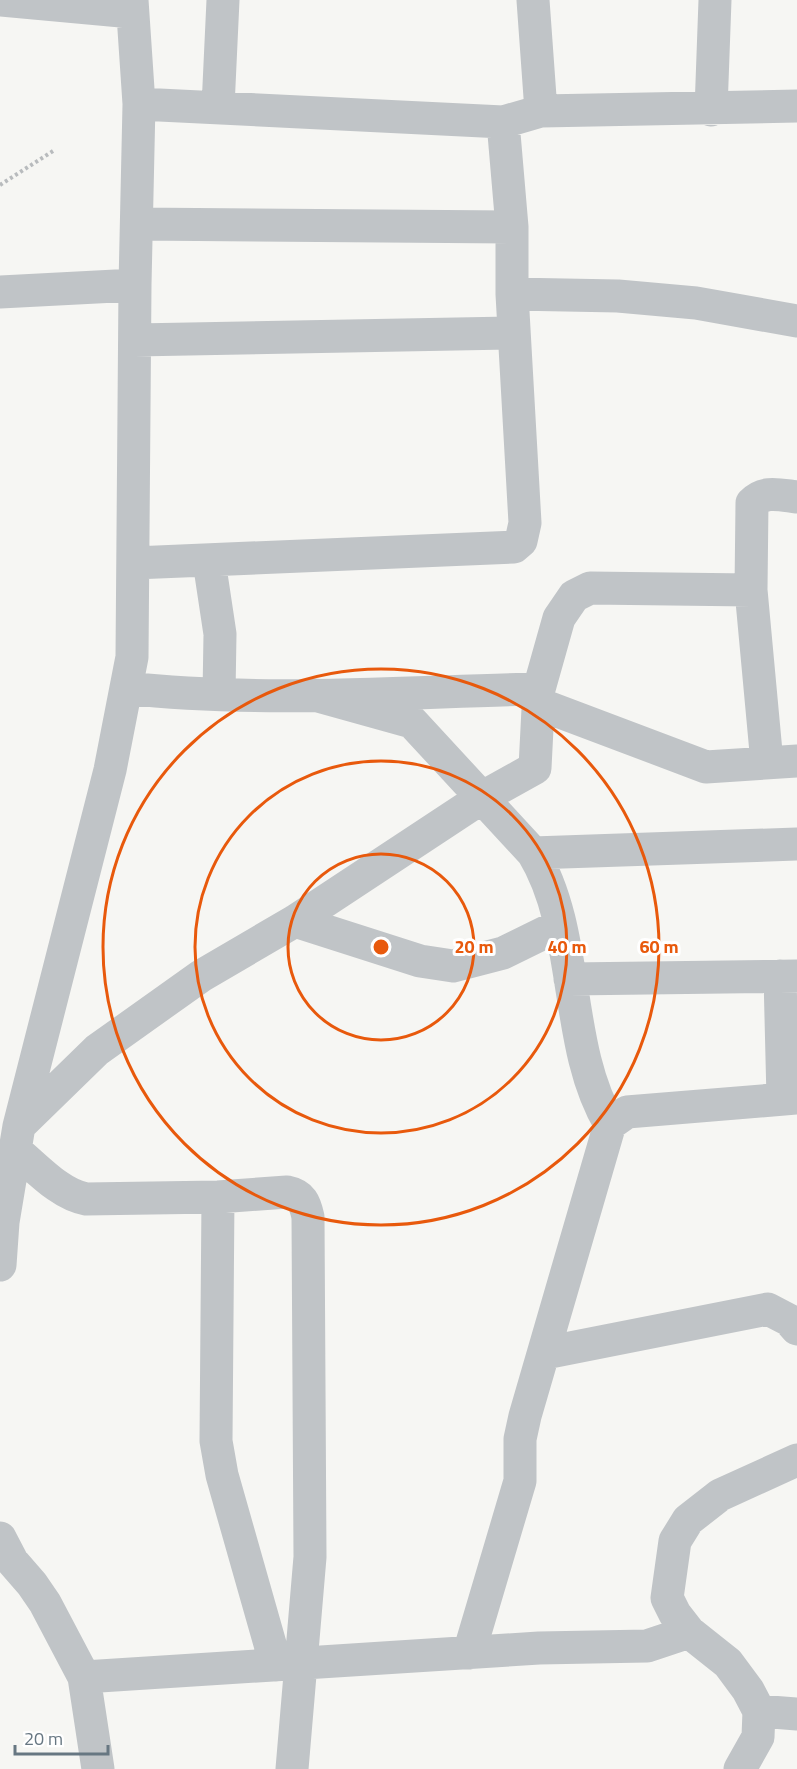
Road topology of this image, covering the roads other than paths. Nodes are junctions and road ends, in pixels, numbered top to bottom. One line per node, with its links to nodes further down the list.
1 (0, 0): 5 (street)
2 (223, 0): 8 (street)
3 (533, 0): 10 (street)
4 (716, 0): 9 (street)
5 (132, 6): 6 (street)
6 (139, 104): 8 (street); 12 (street)
7 (797, 106): 9 (street)
8 (218, 107): 11 (street)
9 (711, 110): 10 (street)
10 (541, 111): 11 (street)
11 (503, 122): 13 (street)
12 (137, 224): 13 (street); 14 (street)
13 (512, 227): 16 (street)
14 (135, 285): 15 (street); 19 (street)
15 (0, 292)
16 (512, 294): 17 (street); 18 (street)
17 (797, 321)
18 (514, 333): 19 (street); 21 (street)
19 (135, 340): 22 (street)
20 (797, 497): 23 (street)
21 (209, 561): 22 (street); 25 (street)
22 (134, 563): 24 (street)
23 (751, 590): 27 (street); 28 (street)
24 (126, 688): 25 (street); 38 (street)
25 (219, 694): 26 (street)
26 (315, 695): 27 (street); 29 (street)
27 (539, 697): 28 (street); 29 (street)
28 (782, 762)
29 (483, 797): 31 (street); 32 (street)
30 (797, 844): 31 (street)
31 (533, 853): 33 (street)
32 (296, 921): 33 (street); 38 (street)
33 (560, 925): 35 (street)
34 (788, 976): 35 (street); 36 (street)
35 (570, 979): 37 (street)
36 (790, 1098): 37 (street)
37 (610, 1124): 42 (street)
38 (17, 1138): 39 (street); 40 (street)
39 (218, 1197): 47 (street); 47 (street)
40 (0, 1266)
41 (797, 1329): 42 (street)
42 (545, 1353): 46 (street)
43 (797, 1460): 45 (street)
44 (0, 1538): 48 (street)
45 (689, 1632): 46 (street); 49 (street)
46 (469, 1653): 47 (street)
47 (288, 1664): 48 (street); 52 (street)
48 (84, 1677): 51 (street)
49 (759, 1711): 50 (street); 53 (street)
50 (797, 1714)
51 (98, 1769)
52 (292, 1769)
53 (740, 1769)

